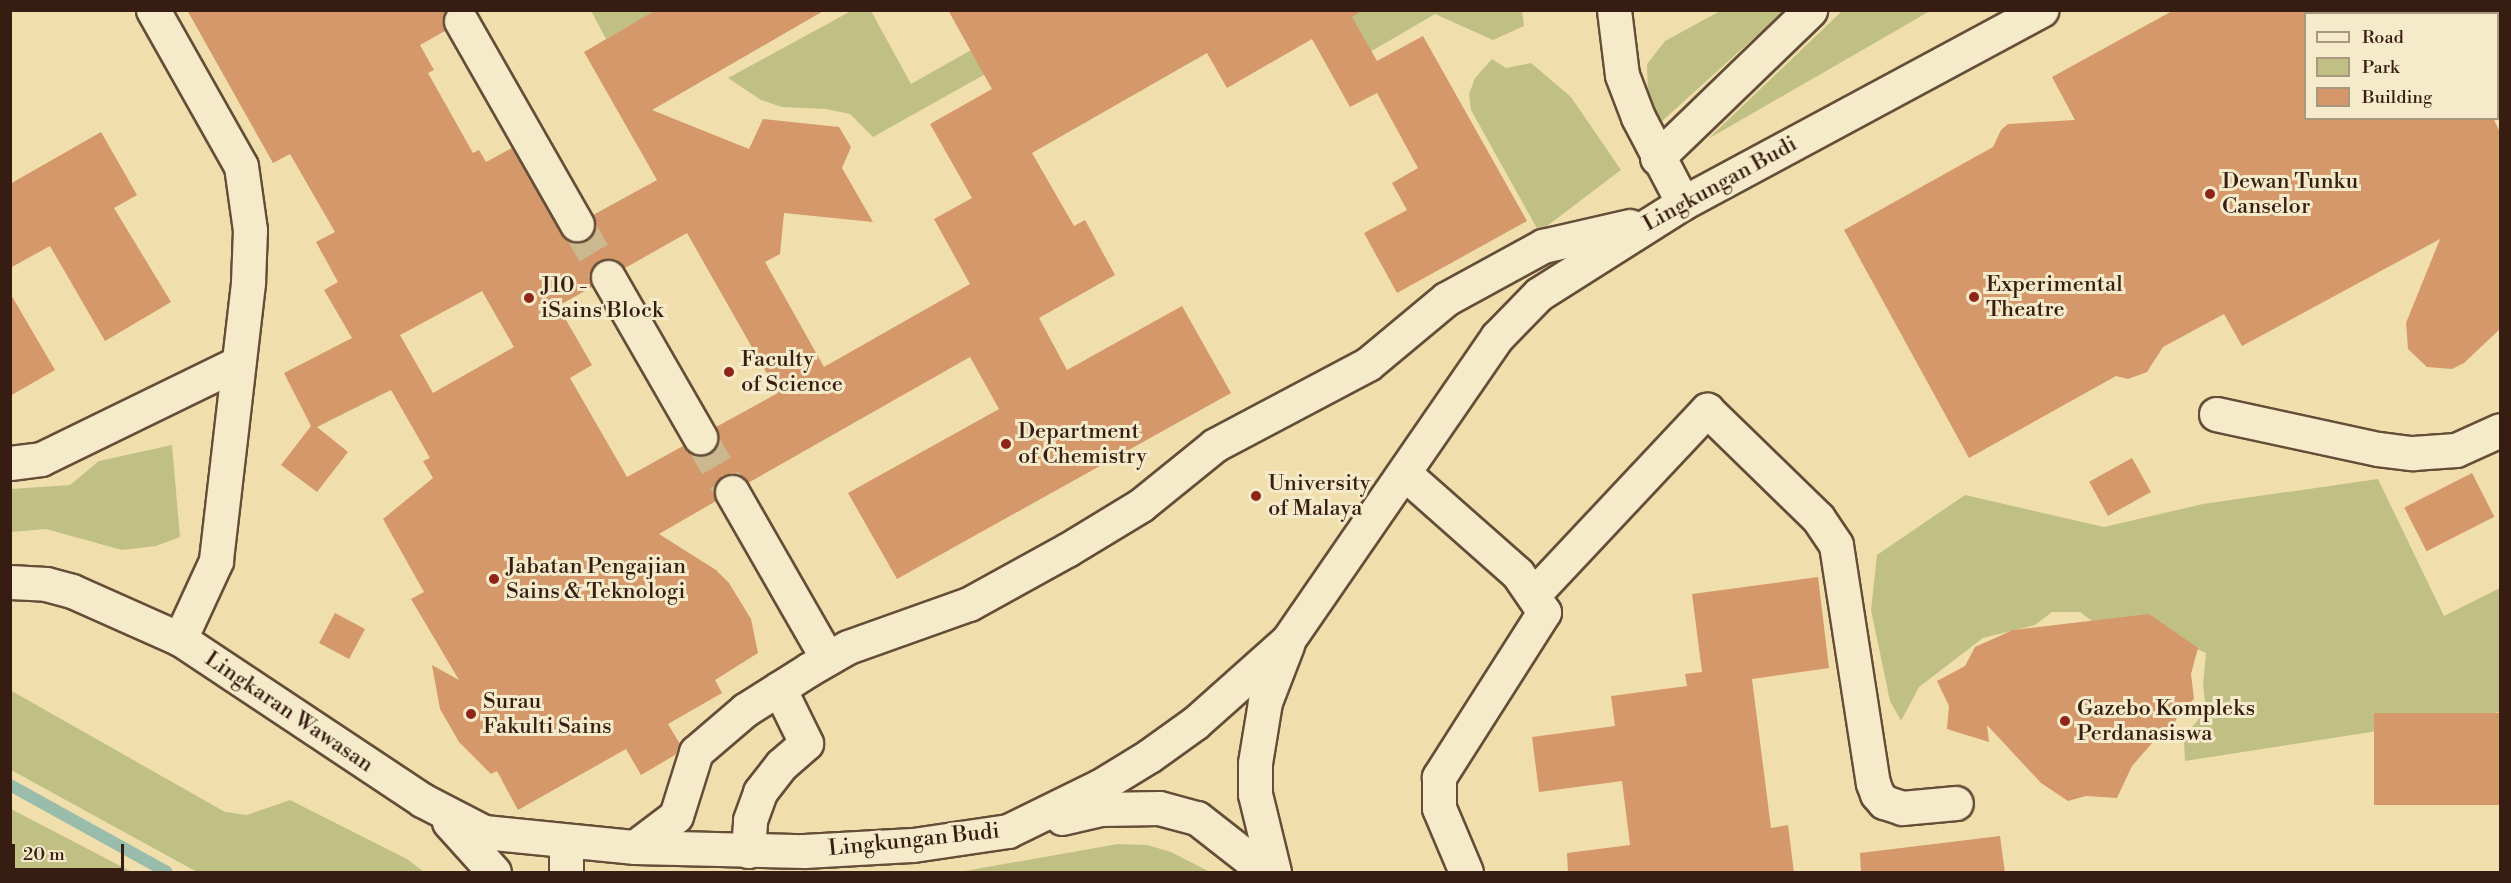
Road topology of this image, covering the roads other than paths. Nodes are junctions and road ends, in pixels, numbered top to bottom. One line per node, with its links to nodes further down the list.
1 (153, 10): 11 (street)
2 (1614, 10): 6 (street)
3 (1810, 10): 6 (street)
4 (2041, 10): 7 (street, Lingkungan Budi)
5 (461, 21): 9 (street)
6 (1657, 158): 7 (street)
7 (1683, 203): 8 (street, Lingkungan Budi)
8 (1648, 223): 16 (street, Lingkungan Budi); 22 (street)
9 (578, 224)
10 (608, 277): 14 (street)
11 (237, 363): 15 (street); 20 (street)
12 (2216, 414): 13 (street)
13 (2500, 430)
14 (700, 437)
15 (10, 463)
16 (1404, 473): 19 (street); 21 (street, Lingkungan Budi)
17 (732, 492): 22 (street)
18 (10, 582): 20 (street, Lingkaran Wawasan)
19 (1534, 594): 24 (street); 35 (street)
20 (180, 639): 25 (street, Lingkaran Wawasan)
21 (1288, 640): 26 (street, Lingkungan Budi); 34 (street, Lingkungan Budi)
22 (827, 658): 23 (street)
23 (779, 688): 27 (street); 29 (street)
24 (1956, 803)
25 (438, 810): 30 (street, Lingkaran Wawasan); 31 (street)
26 (1008, 831): 29 (street, Lingkungan Budi); 33 (street)
27 (635, 847): 28 (street); 30 (street)
28 (706, 850): 29 (street, Lingkungan Budi); 32 (street)
29 (748, 851)
30 (566, 858)
31 (494, 873)
32 (657, 873)
33 (1266, 873)
34 (1274, 873)
35 (1466, 873)

